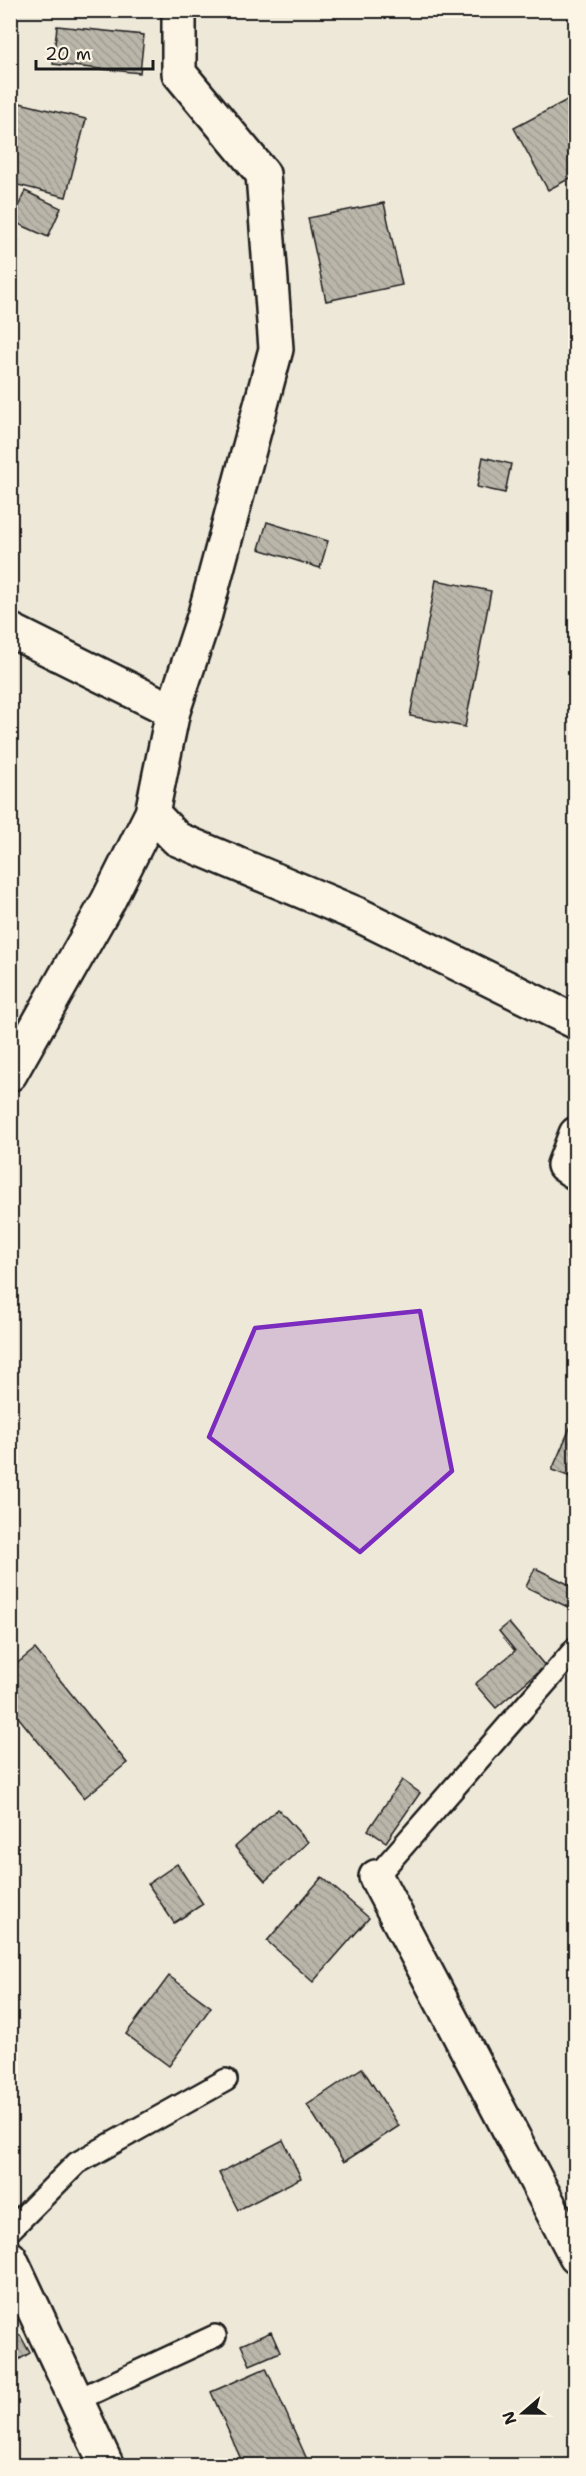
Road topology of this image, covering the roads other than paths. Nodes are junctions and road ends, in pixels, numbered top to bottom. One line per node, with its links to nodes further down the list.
1 (179, 10): 3 (street)
2 (10, 630): 3 (street)
3 (172, 711): 4 (street)
4 (152, 813): 5 (street); 6 (street)
5 (576, 1022)
6 (10, 1074)
7 (576, 1134): 8 (street)
8 (576, 1173)
9 (576, 1648): 10 (lane)
10 (376, 1878): 13 (street)
11 (226, 2080): 12 (lane)
12 (10, 2230)
13 (576, 2256)
14 (10, 2258): 16 (street)
15 (215, 2336): 16 (lane)
16 (77, 2400): 17 (street)
17 (107, 2466)

